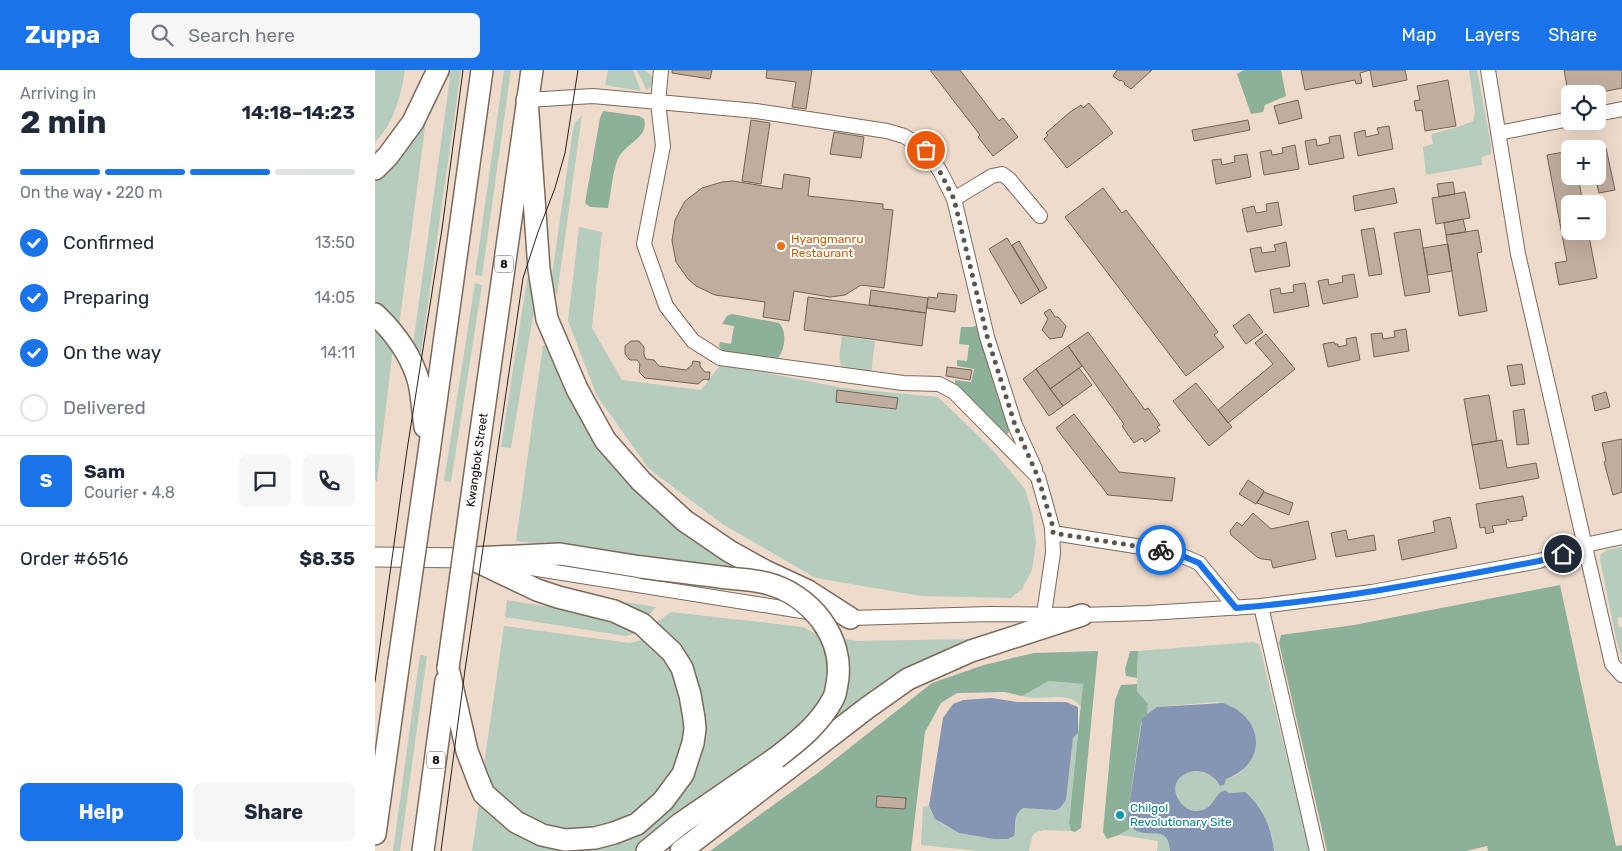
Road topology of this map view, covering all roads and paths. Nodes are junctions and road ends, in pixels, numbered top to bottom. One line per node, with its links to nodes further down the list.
1 (438, 70): 12 (highway)
2 (481, 70): 16 (highway)
3 (532, 70): 6 (highway, Kwangbok Street / 8)
4 (661, 70): 7 (street)
5 (1488, 70): 11 (street)
6 (527, 100): 7 (street); 27 (highway); 28 (highway, Kwangbok Street / 8, bridge)
7 (659, 102): 13 (street); 17 (street)
8 (1622, 109): 9 (street)
9 (1606, 112)
10 (1561, 121): 11 (street)
11 (1498, 133): 20 (street)
12 (375, 170)
13 (954, 199): 14 (street); 17 (street)
14 (1039, 216)
15 (375, 314): 16 (highway)
16 (429, 452): 30 (highway, bridge)
17 (1038, 477): 18 (street)
18 (1053, 533): 24 (street); 25 (street)
19 (1622, 537): 20 (street)
20 (1585, 545): 23 (street); 29 (street)
21 (375, 557): 22 (main road)
22 (470, 558): 27 (street); 28 (highway); 32 (highway, bridge)
23 (1261, 606): 24 (street); 34 (street)
24 (1236, 608): 26 (street)
25 (1044, 614): 26 (street); 27 (street)
26 (1082, 615): 33 (highway)
27 (850, 618)
28 (448, 668): 31 (highway, Kwangbok Street / 8)
29 (1622, 675)
30 (375, 834)
31 (423, 851)
32 (647, 851)
33 (681, 851)
34 (1317, 851)

